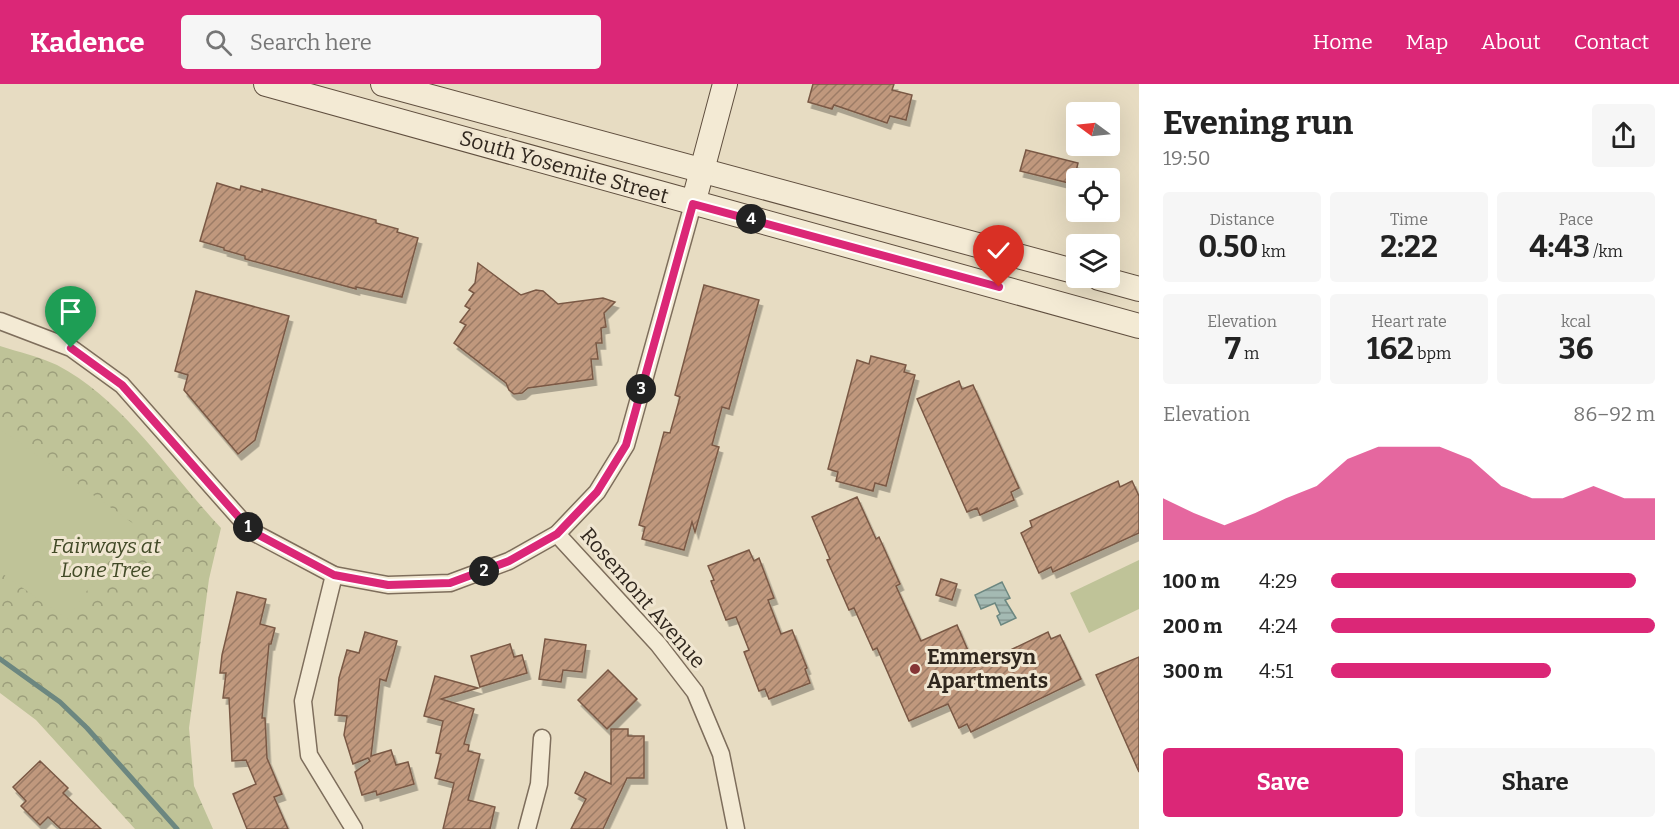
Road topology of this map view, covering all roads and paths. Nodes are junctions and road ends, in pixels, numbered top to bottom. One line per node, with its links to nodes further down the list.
1 (266, 84): 5 (main road, South Yosemite Street)
2 (383, 84): 4 (main road, South Yosemite Street)
3 (725, 84): 4 (main road)
4 (702, 169): 5 (main road); 6 (main road, South Yosemite Street)
5 (693, 204): 10 (main road, South Yosemite Street); 11 (street)
6 (1066, 269)
7 (1120, 284): 8 (main road)
8 (1139, 289)
9 (0, 321): 12 (street)
10 (1139, 327)
11 (557, 534): 12 (street); 16 (street, Rosemont Avenue)
12 (334, 575): 14 (street)
13 (542, 738): 15 (street)
14 (354, 829)
15 (526, 829)
16 (735, 829)

